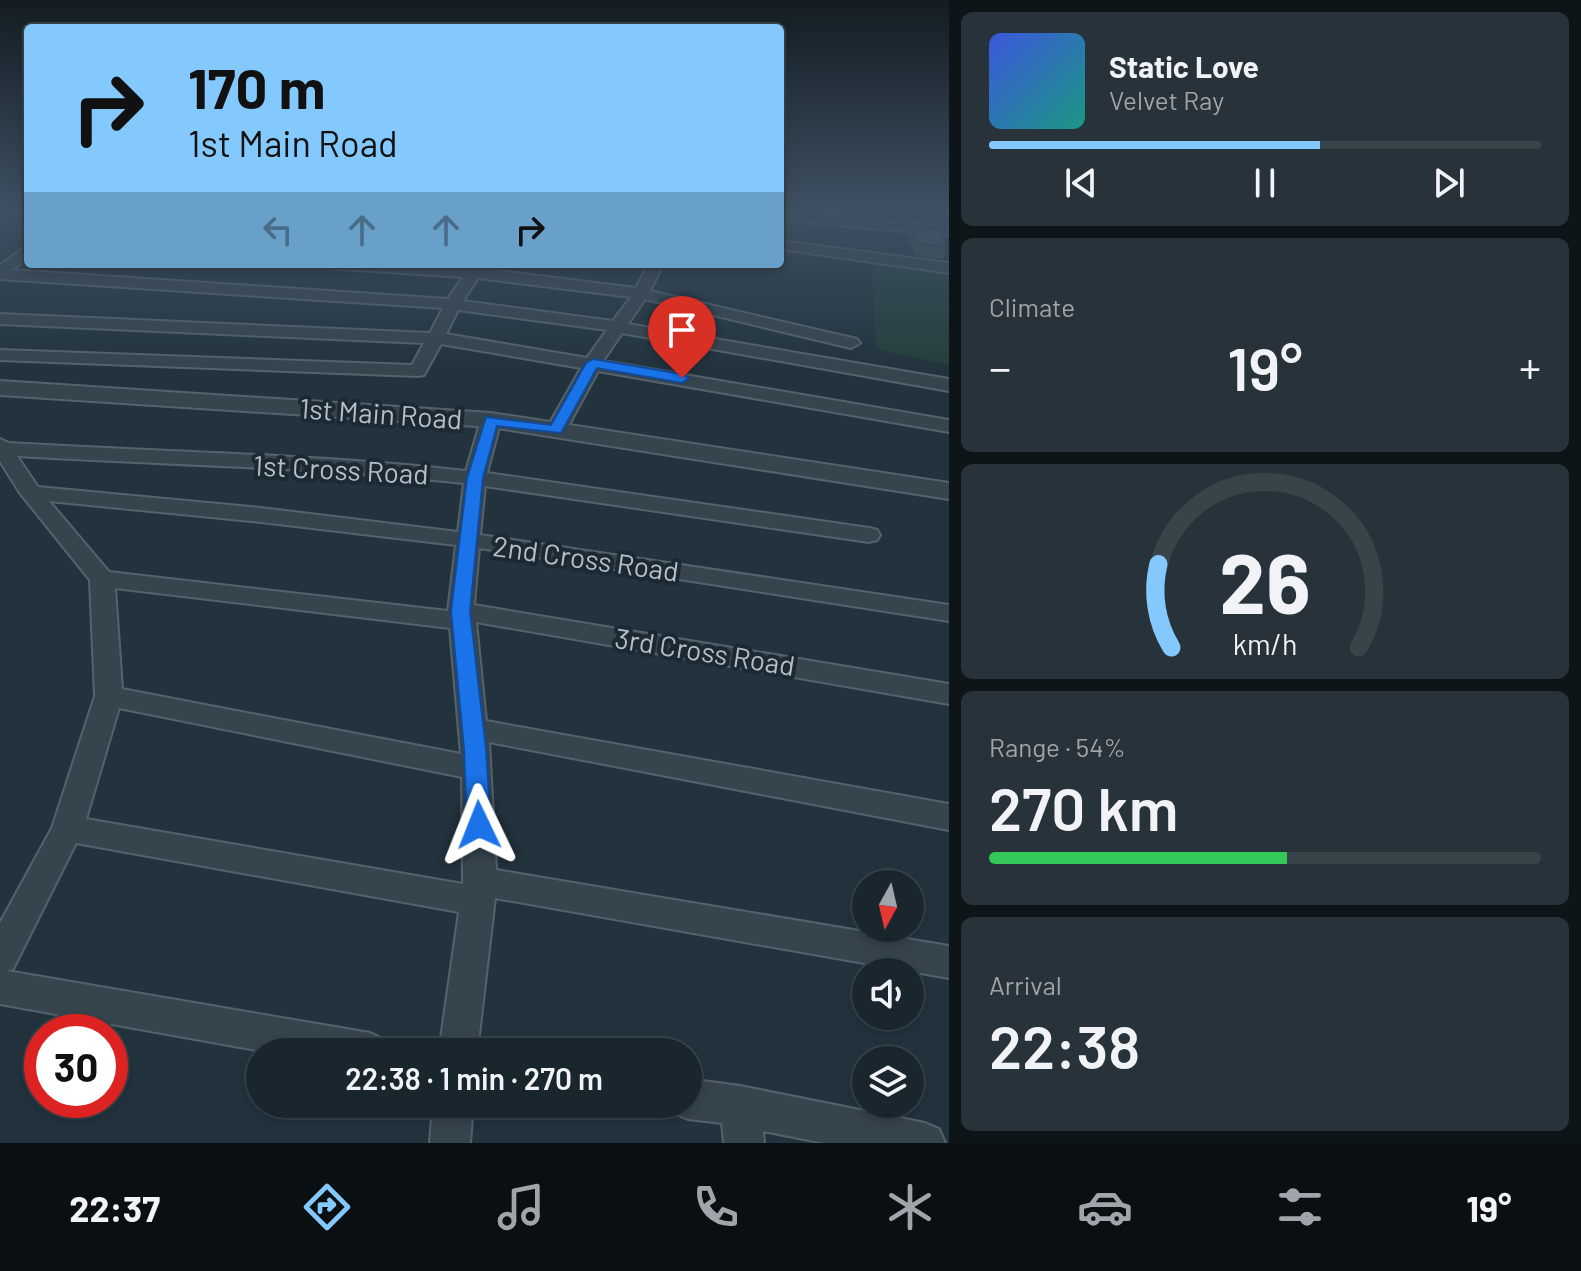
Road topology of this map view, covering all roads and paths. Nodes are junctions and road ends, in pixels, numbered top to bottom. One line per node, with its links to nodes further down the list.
1 (907, 262): 5 (street)
2 (44, 268): 7 (street)
3 (476, 268): 8 (street); 9 (street)
4 (654, 268): 8 (street)
5 (949, 268)
6 (0, 273): 7 (street)
7 (33, 276): 9 (street)
8 (641, 293): 11 (street); 13 (street)
9 (453, 304): 11 (street); 12 (street)
10 (0, 319): 12 (street)
11 (619, 327): 15 (street); 16 (street)
12 (437, 338): 14 (street); 15 (street)
13 (851, 343)
14 (0, 355)
15 (593, 363): 19 (street); 20 (street)
16 (949, 385)
17 (0, 388): 18 (street, 1st Main Road)
18 (491, 420): 20 (street, 1st Main Road); 22 (street)
19 (949, 426)
20 (556, 430): 23 (street, 1st Main Road)
21 (1, 447): 22 (street, 1st Cross Road); 24 (street)
22 (475, 478): 25 (street, 1st Cross Road); 26 (street)
23 (949, 491)
24 (31, 493): 26 (street, 2nd Cross Road); 27 (street)
25 (869, 535)
26 (466, 541): 28 (street, 2nd Cross Road); 29 (street)
27 (102, 579): 29 (street, 3rd Cross Road); 31 (street)
28 (949, 613)
29 (462, 616): 30 (street, 3rd Cross Road); 32 (street)
30 (949, 694)
31 (109, 696): 33 (street); 35 (street)
32 (474, 729): 33 (street); 34 (street)
33 (477, 769): 36 (street)
34 (949, 817)
35 (67, 829): 36 (street); 37 (street)
36 (479, 891): 38 (street); 41 (street)
37 (0, 958)
38 (949, 962)
39 (0, 987): 40 (street)
40 (290, 1038)
41 (460, 1038)
42 (702, 1106): 44 (street)
43 (452, 1118): 45 (street)
44 (742, 1125): 46 (street)
45 (450, 1143)
46 (925, 1143)

